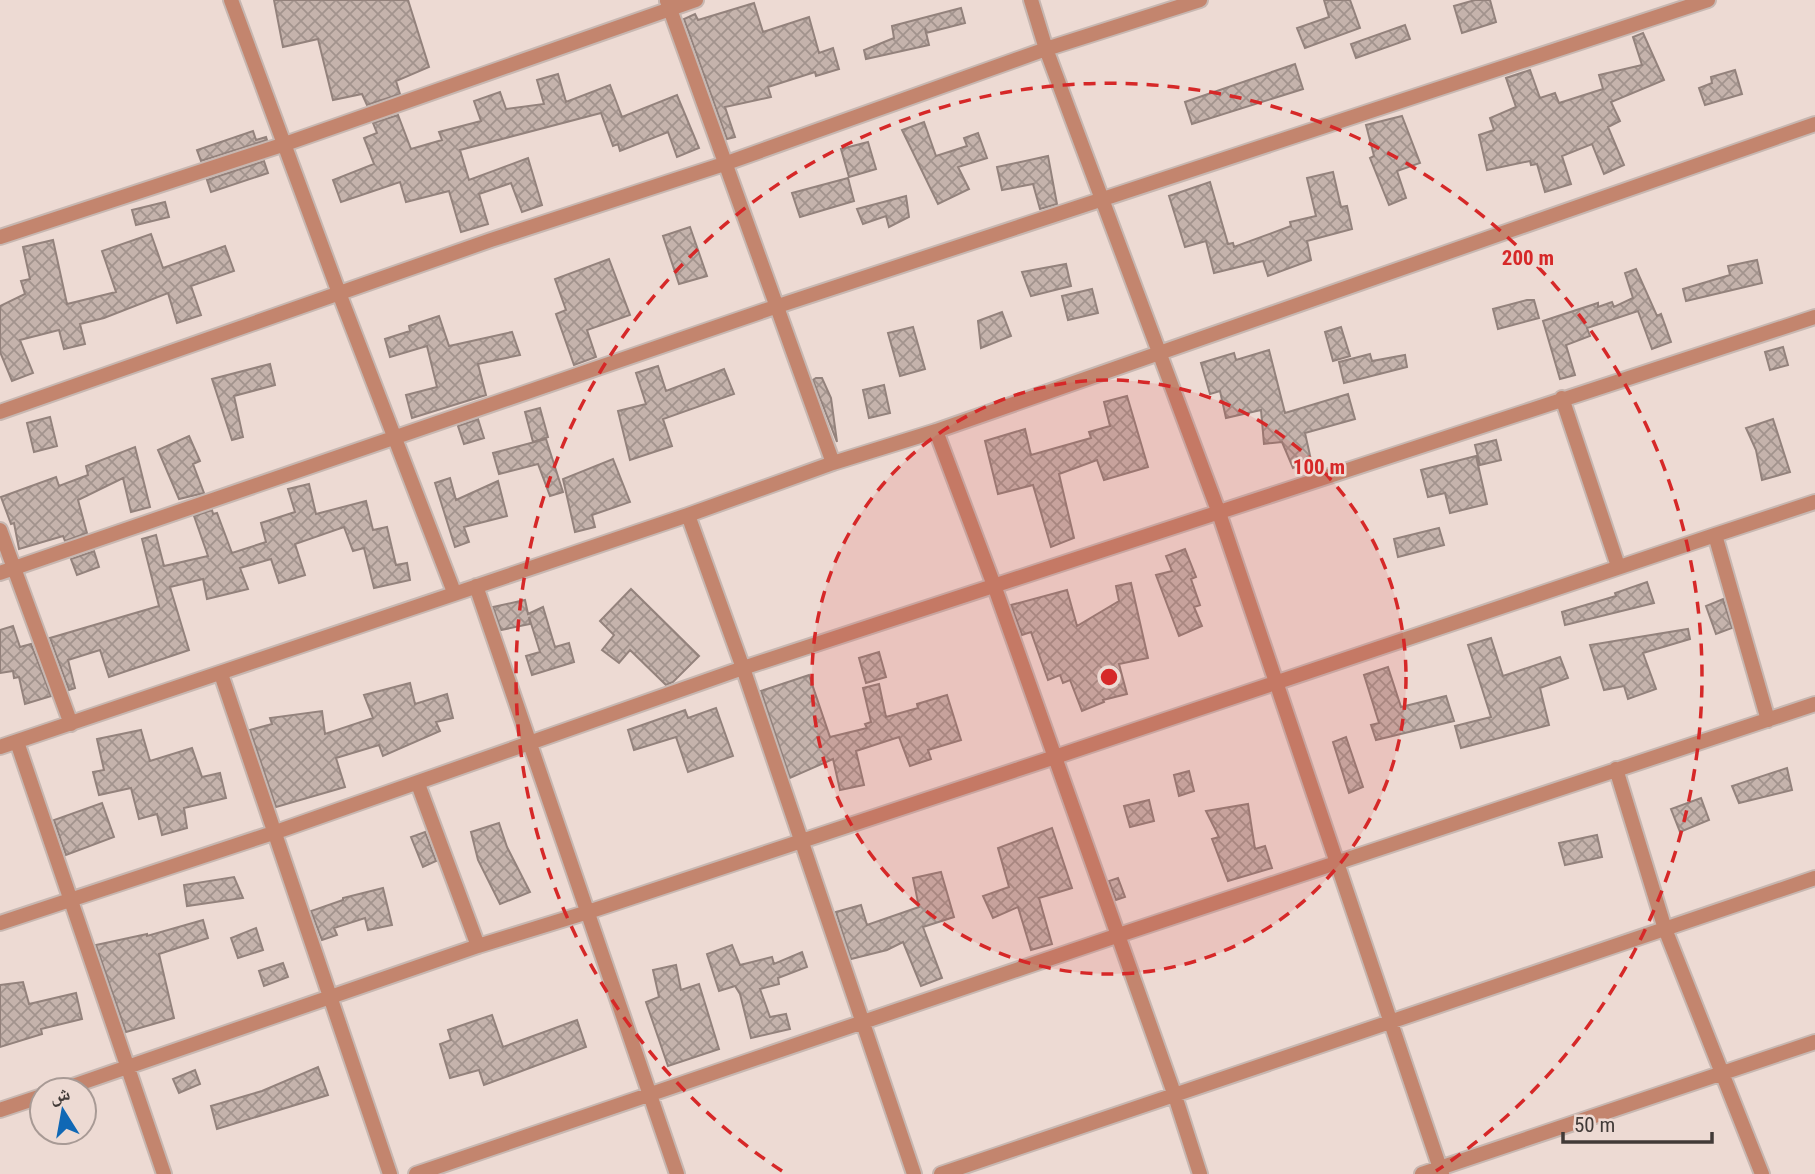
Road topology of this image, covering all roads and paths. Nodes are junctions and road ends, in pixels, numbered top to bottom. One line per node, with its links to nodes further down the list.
1 (231, 0): 9 (street)
2 (696, 0): 6 (street)
3 (1031, 0): 7 (street)
4 (1200, 0): 7 (street)
5 (1708, 0): 11 (street)
6 (668, 4): 9 (street); 10 (street)
7 (1046, 49): 10 (street); 11 (street)
8 (1815, 124): 16 (street)
9 (285, 144): 12 (street); 13 (street)
10 (724, 164): 13 (street); 14 (street)
11 (1102, 198): 14 (street); 16 (street)
12 (0, 237)
13 (339, 293): 18 (street); 20 (street)
14 (775, 307): 20 (street); 21 (street)
15 (1815, 317): 17 (street)
16 (1158, 354): 19 (street); 23 (street)
17 (1562, 398): 23 (street); 27 (street)
18 (0, 412)
19 (936, 431): 21 (street); 31 (street)
20 (396, 438): 28 (street); 32 (street)
21 (833, 463): 24 (street)
22 (1815, 502): 26 (street)
23 (1219, 513): 31 (street); 35 (street)
24 (688, 515): 30 (street); 33 (street)
25 (0, 530): 28 (street)
26 (1715, 535): 27 (street); 37 (street)
27 (1618, 566): 35 (street)
28 (15, 568): 29 (street); 38 (street)
29 (0, 573)
30 (475, 586): 32 (street); 40 (street)
31 (995, 588): 33 (street); 42 (street)
32 (454, 593): 34 (street)
33 (743, 668): 40 (street); 46 (street)
34 (220, 674): 38 (street); 45 (street)
35 (1276, 682): 42 (street); 47 (street)
36 (1815, 704): 37 (street)
37 (1768, 720): 43 (street)
38 (71, 724): 39 (street)
39 (18, 742): 41 (street); 49 (street)
40 (531, 745): 44 (street); 50 (street)
41 (0, 747)
42 (1055, 757): 46 (street); 53 (street)
43 (1616, 769): 47 (street); 52 (street)
44 (418, 784): 45 (street); 54 (street)
45 (276, 832): 49 (street); 55 (street)
46 (800, 841): 50 (street); 56 (street)
47 (1338, 862): 53 (street); 57 (street)
48 (1815, 878): 52 (street)
49 (71, 899): 51 (street); 59 (street)
50 (588, 912): 54 (street); 62 (street)
51 (0, 923)
52 (1665, 929): 57 (street); 60 (street)
53 (1119, 935): 56 (street); 63 (street)
54 (478, 946): 55 (street)
55 (331, 998): 59 (street); 68 (street)
56 (865, 1023): 62 (street); 71 (street)
57 (1393, 1023): 63 (street); 66 (street)
58 (1815, 1042): 60 (street)
59 (127, 1068): 61 (street); 67 (street)
60 (1720, 1073): 66 (street); 75 (street)
61 (98, 1078)
62 (650, 1096): 69 (street); 70 (street)
63 (1175, 1096): 72 (street); 73 (street)
64 (28, 1101): 65 (street)
65 (0, 1110)
66 (1441, 1171): 74 (street)
67 (164, 1174)
68 (390, 1174)
69 (416, 1174)
70 (677, 1174)
71 (914, 1174)
72 (942, 1174)
73 (1200, 1174)
74 (1422, 1174)
75 (1762, 1174)

